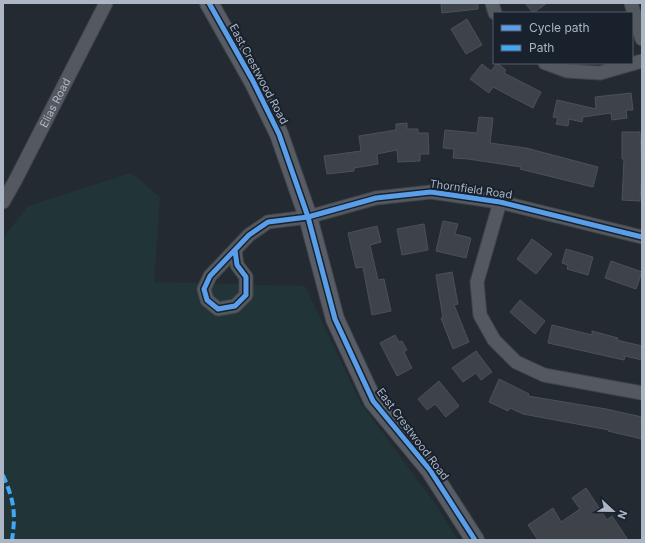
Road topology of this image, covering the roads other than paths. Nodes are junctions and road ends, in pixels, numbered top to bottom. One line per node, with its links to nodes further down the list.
1 (106, 3): 7 (street, Elias Road)
2 (209, 3): 9 (street, East Crestwood Road)
3 (631, 3): 4 (street)
4 (642, 39)
5 (548, 64): 6 (street)
6 (632, 64)
7 (3, 202)
8 (500, 202): 9 (street, Thornfield Road); 10 (street, Thornfield Road); 12 (street)
9 (308, 217): 11 (street, Thornfield Road); 13 (street, East Crestwood Road)
10 (642, 238)
11 (235, 250)
12 (642, 392)
13 (475, 540)

